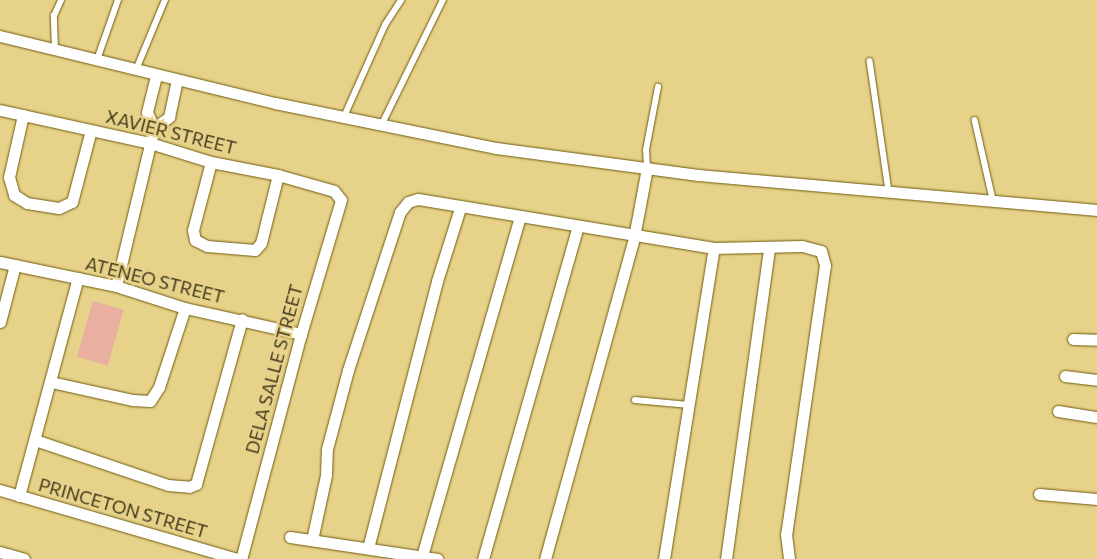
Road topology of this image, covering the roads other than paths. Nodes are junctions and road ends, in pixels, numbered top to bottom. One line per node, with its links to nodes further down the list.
1 (61, 0): 7 (lane)
2 (118, 0): 8 (lane)
3 (165, 0): 10 (lane)
4 (400, 0): 16 (lane)
5 (443, 0): 18 (lane)
6 (0, 36): 7 (street)
7 (55, 50): 8 (street)
8 (97, 60): 10 (street)
9 (870, 61): 26 (lane)
10 (136, 70): 11 (street)
11 (156, 75): 12 (street); 19 (street)
12 (178, 80): 16 (street); 19 (street)
13 (658, 87): 23 (lane)
14 (0, 110): 15 (street, XAVIER STREET)
15 (23, 115): 20 (street, XAVIER STREET); 20 (street)
16 (343, 118): 18 (street)
17 (975, 120): 27 (lane)
18 (381, 126): 23 (street)
19 (154, 128): 21 (street)
20 (91, 130): 21 (street, XAVIER STREET)
21 (150, 143): 22 (street, XAVIER STREET); 38 (street)
22 (211, 162): 24 (street, XAVIER STREET); 24 (street)
23 (647, 168): 26 (street); 32 (street)
24 (278, 175): 25 (street, XAVIER STREET)
25 (334, 191): 42 (street, DELA SALLE STREET)
26 (889, 191): 27 (street)
27 (993, 199): 29 (street)
28 (460, 208): 30 (street); 58 (street); 59 (street)
29 (1097, 210)
30 (520, 217): 31 (street); 61 (street)
31 (577, 228): 32 (street); 66 (street)
32 (634, 237): 33 (street); 67 (street)
33 (714, 248): 34 (street); 49 (street)
34 (769, 248): 69 (street); 70 (street)
35 (0, 262): 36 (street, ATENEO STREET)
36 (15, 265): 37 (street, ATENEO STREET); 41 (street)
37 (78, 278): 38 (street, ATENEO STREET); 47 (street)
38 (116, 286): 39 (street, ATENEO STREET)
39 (185, 308): 40 (street, ATENEO STREET); 47 (street)
40 (242, 319): 42 (street, ATENEO STREET); 52 (street)
41 (0, 322)
42 (301, 334): 64 (street, DELA SALLE STREET)
43 (1073, 340): 44 (street)
44 (1097, 340)
45 (1065, 376): 46 (street)
46 (1097, 380)
47 (51, 382): 52 (street)
48 (636, 400): 49 (lane)
49 (691, 404): 68 (street)
50 (1058, 412): 51 (street)
51 (1097, 417)
52 (35, 440): 55 (street)
53 (0, 490): 55 (street, PRINCETON STREET)
54 (1039, 494): 56 (street)
55 (18, 496): 63 (street, PRINCETON STREET)
56 (1097, 500)
57 (290, 537): 58 (street)
58 (312, 540): 59 (street)
59 (368, 548): 61 (street)
60 (0, 552): 62 (street)
61 (422, 556): 65 (street)
62 (24, 559)
63 (237, 559)
64 (241, 559)
65 (436, 559)
66 (482, 559)
67 (545, 559)
68 (664, 559)
69 (726, 559)
70 (789, 559)

